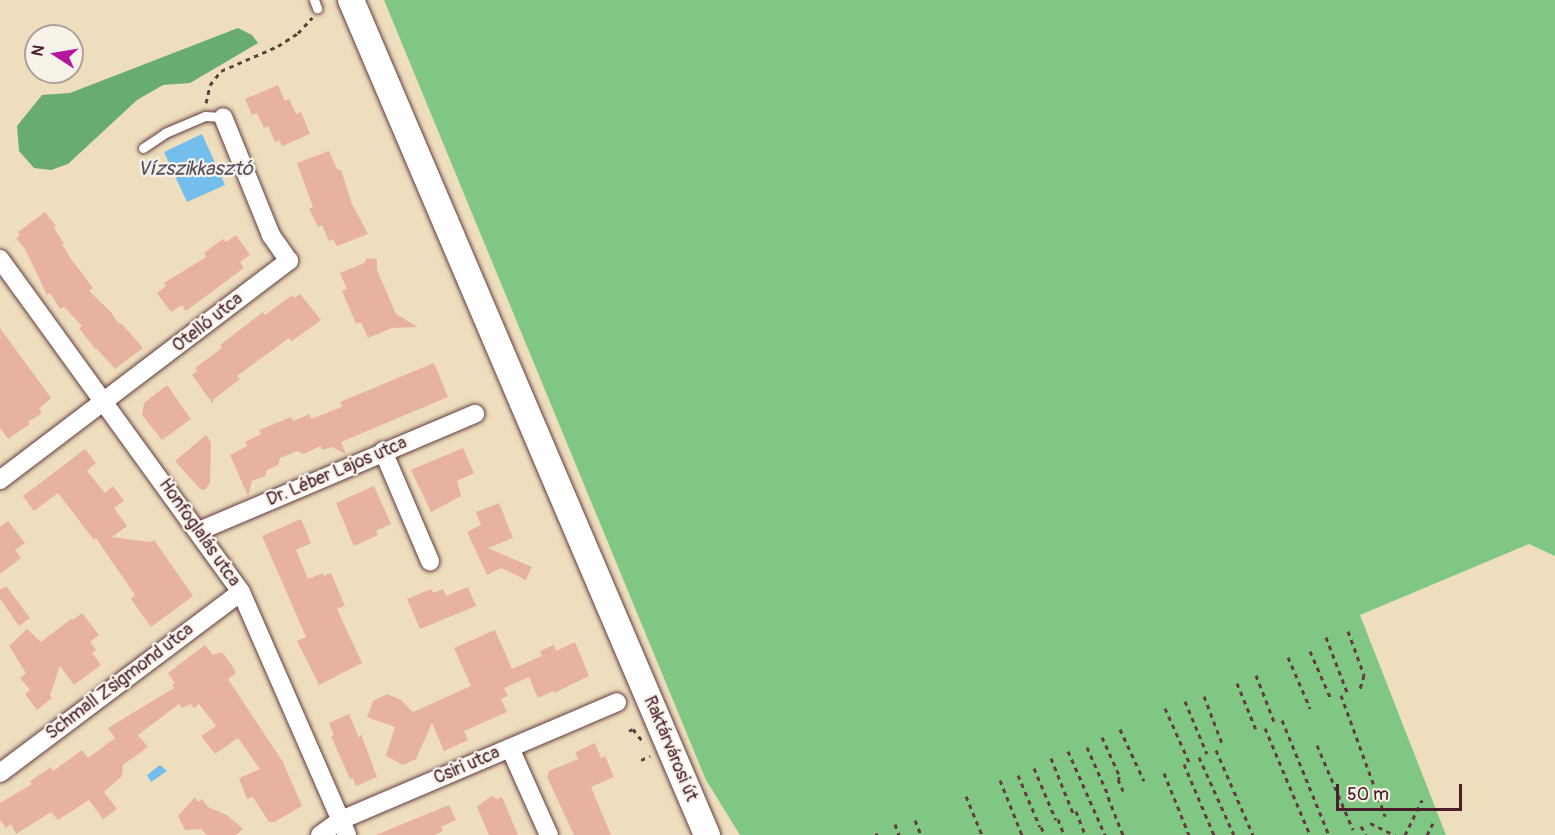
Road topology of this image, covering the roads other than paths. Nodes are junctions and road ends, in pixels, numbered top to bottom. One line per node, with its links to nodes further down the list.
1 (351, 0): 18 (main road, Raktárvárosi út)
2 (214, 117): 3 (lane); 5 (street, Otelló utca)
3 (143, 148)
4 (0, 259): 5 (street, Honfoglalás utca)
5 (105, 402): 8 (street, Otelló utca); 9 (street, Honfoglalás utca)
6 (475, 414): 7 (street, Dr. Léber Lajos utca)
7 (383, 451): 9 (street, Dr. Léber Lajos utca); 10 (street)
8 (0, 480)
9 (199, 531): 11 (street, Honfoglalás utca)
10 (430, 561)
11 (241, 592): 14 (street, Schmall Zsigmond utca); 15 (street, Honfoglalás utca)
12 (616, 702): 13 (street, Csiri utca)
13 (510, 748): 15 (street, Csiri utca); 17 (street)
14 (0, 773)
15 (344, 827): 16 (street, Csiri utca)
16 (320, 835)
17 (549, 835)
18 (706, 835)

